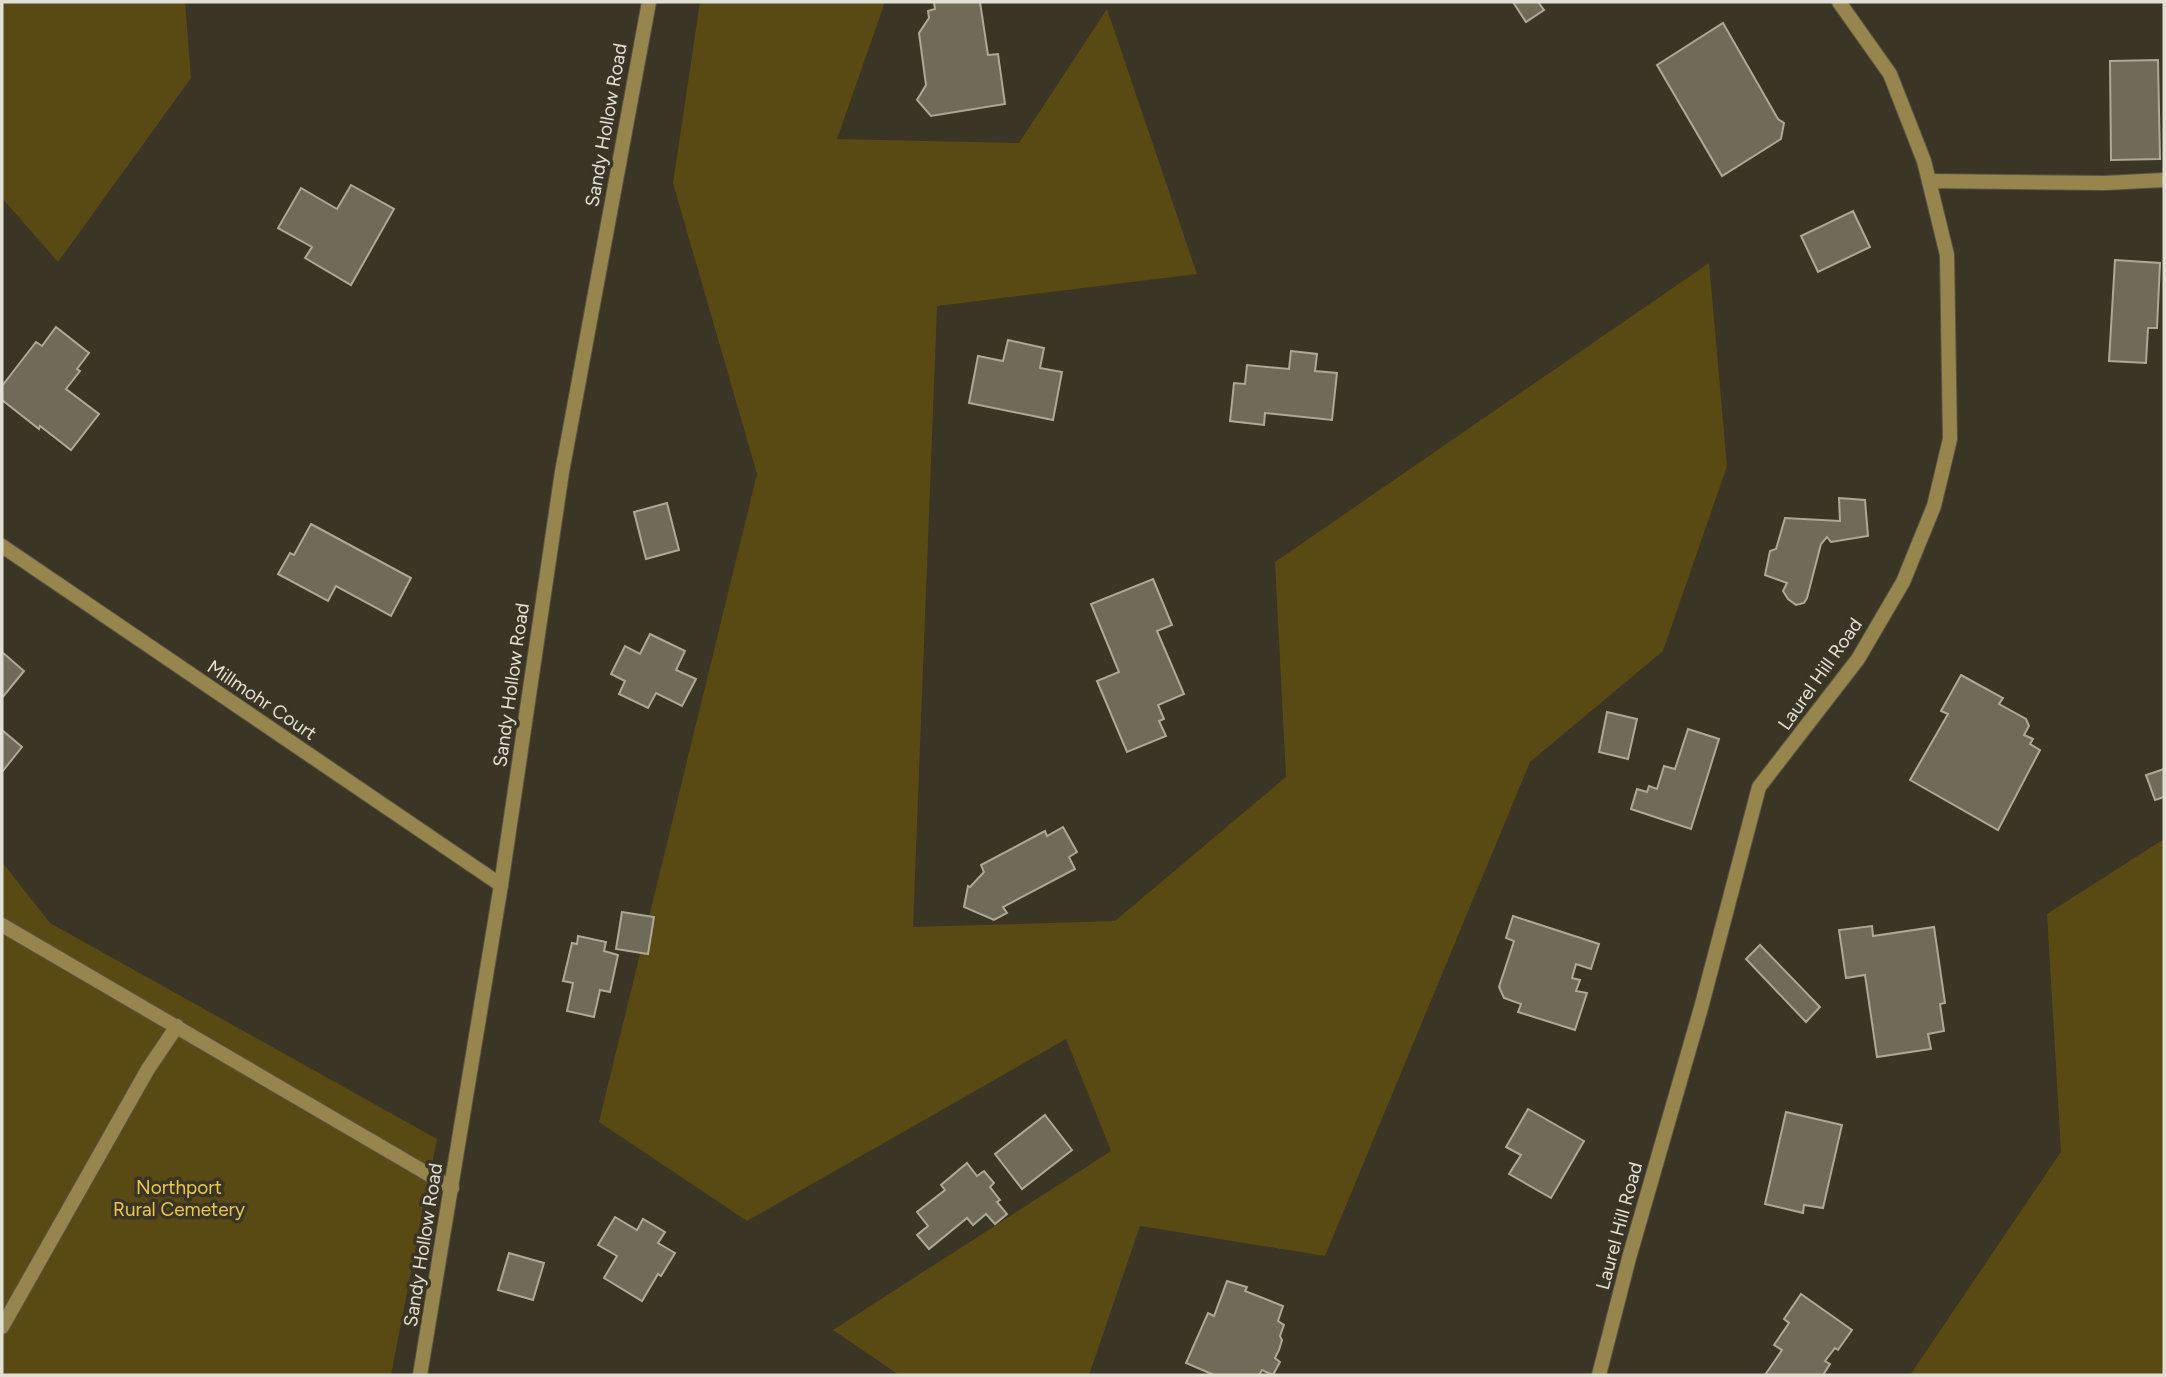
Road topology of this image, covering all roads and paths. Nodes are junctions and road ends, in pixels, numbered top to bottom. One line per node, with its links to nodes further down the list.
1 (649, 2): 6 (street, Sandy Hollow Road)
2 (1839, 2): 4 (street, Laurel Hill Road)
3 (2164, 180): 4 (street)
4 (1929, 181): 12 (street, Laurel Hill Road)
5 (2, 546): 6 (street, Millmohr Court)
6 (501, 885): 9 (street, Sandy Hollow Road)
7 (2, 925): 8 (street)
8 (177, 1026): 9 (street); 10 (street)
9 (452, 1188): 11 (street, Sandy Hollow Road)
10 (2, 1327)
11 (420, 1375)
12 (1599, 1375)

